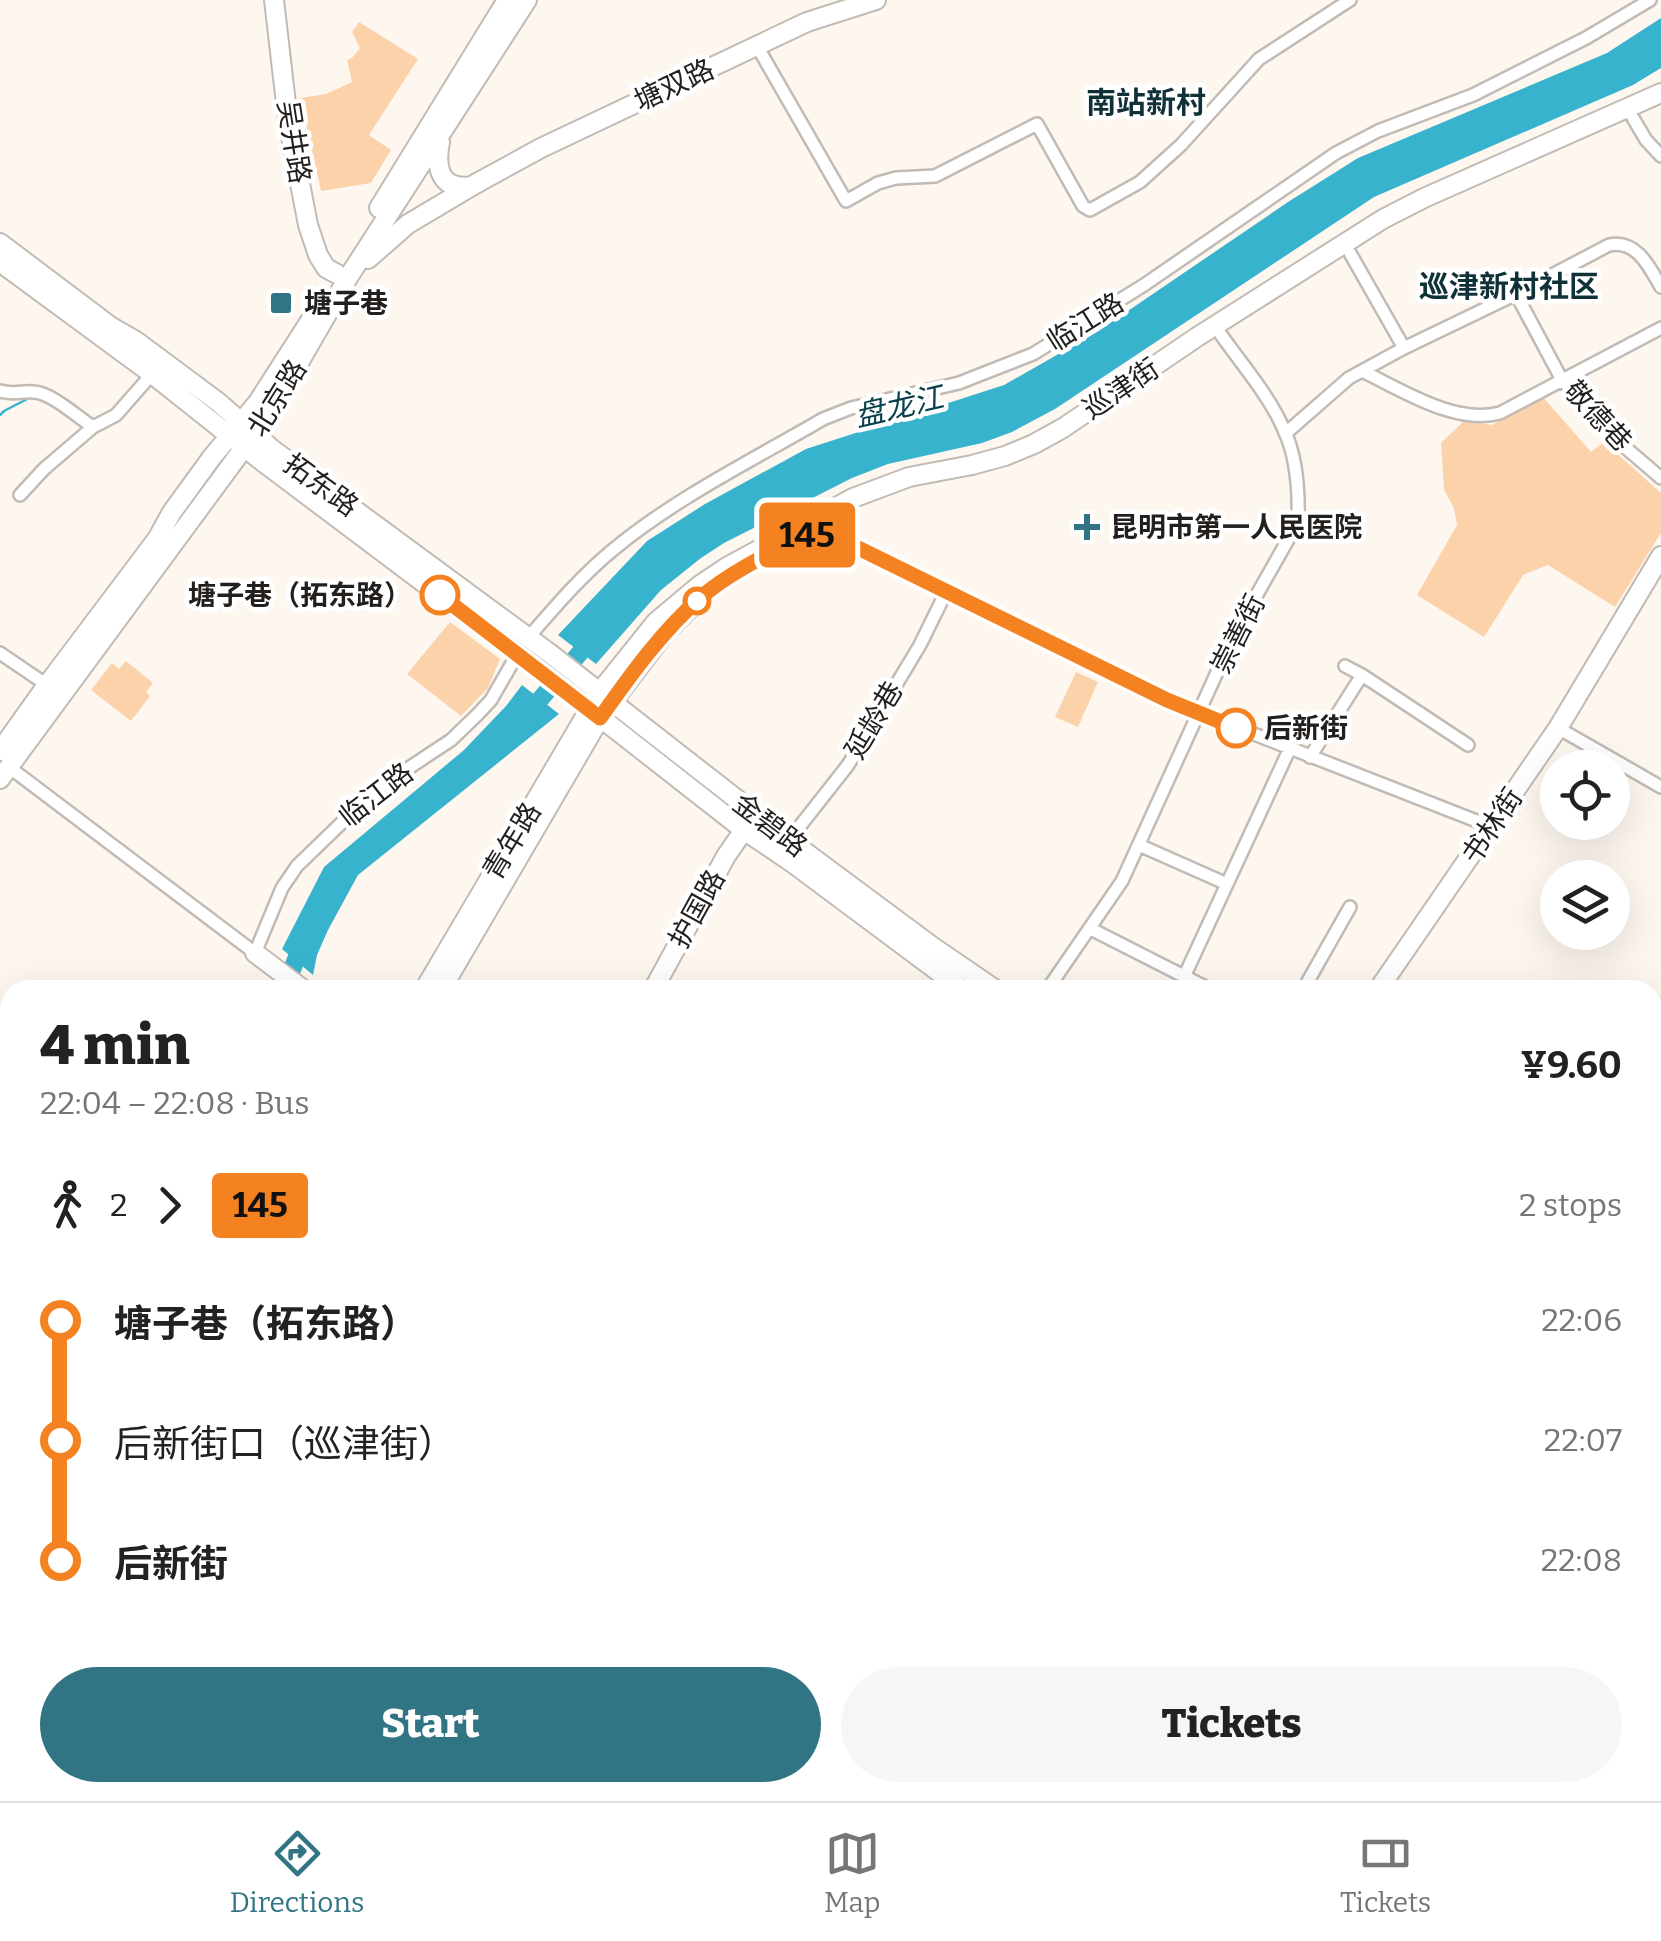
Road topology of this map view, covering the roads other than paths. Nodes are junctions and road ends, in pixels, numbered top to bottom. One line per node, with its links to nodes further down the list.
1 (274, 0): 17 (main road, 吴井路)
2 (507, 0): 17 (main road, 北京路)
3 (527, 0): 11 (main road, 北京路)
4 (876, 0): 7 (main road, 塘双路)
5 (1350, 0): 7 (street)
6 (1650, 0): 35 (street, 临江路)
7 (756, 46): 13 (main road, 塘双路)
8 (1661, 94): 21 (main road, 巡津街)
9 (1661, 104): 10 (main road, 巡津街)
10 (1633, 118): 12 (street); 15 (main road, 巡津街)
11 (445, 129): 13 (main road); 17 (main road, 北京路)
12 (1661, 156)
13 (477, 184): 17 (main road, 塘双路)
14 (0, 243): 29 (main road, 拓东路)
15 (1350, 253): 21 (main road, 巡津街); 22 (street)
16 (0, 262): 24 (main road, 拓东路)
17 (343, 275): 29 (main road, 北京路)
18 (1661, 287): 19 (street)
19 (1516, 294): 22 (street); 25 (street, 敬德巷)
20 (1661, 328): 25 (street)
21 (1218, 330): 28 (street, 崇善街); 32 (main road, 巡津街); 41 (main road, 巡津街)
22 (1404, 348): 23 (street)
23 (1362, 371): 25 (street); 28 (street)
24 (152, 374): 27 (street); 29 (main road, 拓东路)
25 (1562, 380): 30 (street, 敬德巷)
26 (0, 392): 27 (street)
27 (93, 428): 31 (street)
28 (1286, 433): 42 (street, 崇善街)
29 (243, 434): 35 (main road, 拓东路); 40 (main road, 北京路); 47 (main road, 北京路)
30 (1661, 478)
31 (20, 495)
32 (828, 524): 34 (street); 41 (main road, 巡津街)
33 (1661, 556): 43 (main road, 书林街)
34 (946, 592): 42 (street); 51 (street, 延龄巷)
35 (523, 646): 37 (main road, 拓东路); 56 (street, 临江路)
36 (0, 653): 40 (street)
37 (542, 660): 41 (main road, 金碧路); 41 (main road, 金碧路)
38 (1344, 666): 39 (street)
39 (1362, 675): 44 (street); 46 (street)
40 (47, 684): 47 (main road, 北京路)
41 (598, 701): 50 (main road, 金碧路); 51 (main road, 金碧路); 59 (main road, 青年路); 60 (main road, 青年路)
42 (1200, 713): 45 (street); 52 (street, 崇善街)
43 (1558, 728): 48 (street); 49 (main road, 书林街)
44 (1468, 745)
45 (1290, 748): 46 (street); 53 (street)
46 (1310, 757): 49 (street)
47 (3, 765): 56 (street)
48 (1661, 787)
49 (1492, 827): 67 (main road, 书林街)
50 (744, 830): 61 (main road, 护国路); 62 (main road, 金碧路)
51 (789, 840): 63 (main road, 金碧路)
52 (1140, 845): 53 (street); 55 (street, 崇善街)
53 (1227, 884): 57 (street)
54 (1350, 907): 66 (street)
55 (1090, 929): 57 (street); 64 (street, 崇善街)
56 (255, 953): 58 (main road)
57 (1184, 977): 65 (street)
58 (291, 980)
59 (430, 980)
60 (446, 980)
61 (658, 980)
62 (950, 980)
63 (981, 980)
64 (1053, 980)
65 (1190, 980)
66 (1310, 980)
67 (1385, 980)

